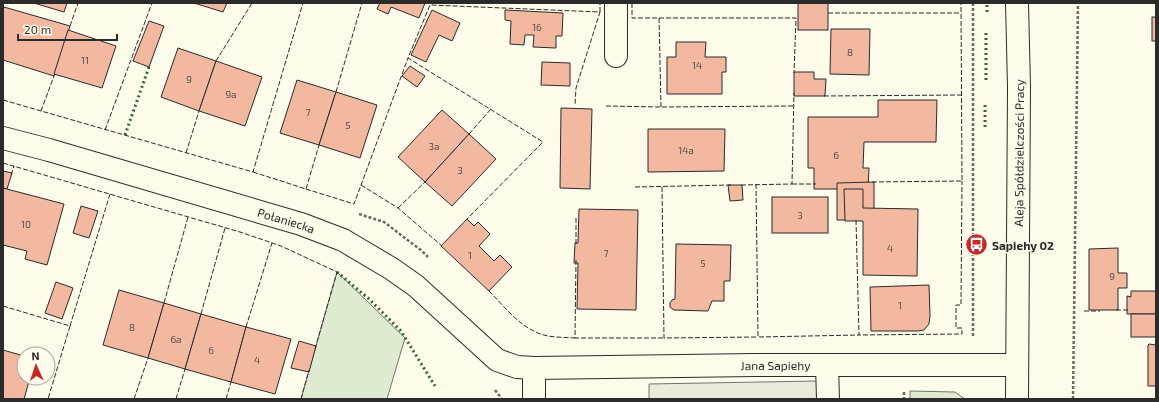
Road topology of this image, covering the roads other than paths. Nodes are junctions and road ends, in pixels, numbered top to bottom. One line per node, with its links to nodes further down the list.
1 (616, 3): 3 (street)
2 (1017, 3): 6 (street, Aleja Spółdzielczości Pracy)
3 (616, 56)
4 (3, 138): 7 (street, Połaniecka)
5 (827, 365): 6 (street, Jana Sapiehy); 7 (street, Jana Sapiehy); 9 (street)
6 (1017, 365): 10 (street, Aleja Spółdzielczości Pracy)
7 (534, 368): 8 (street)
8 (534, 399)
9 (828, 399)
10 (1017, 399)

